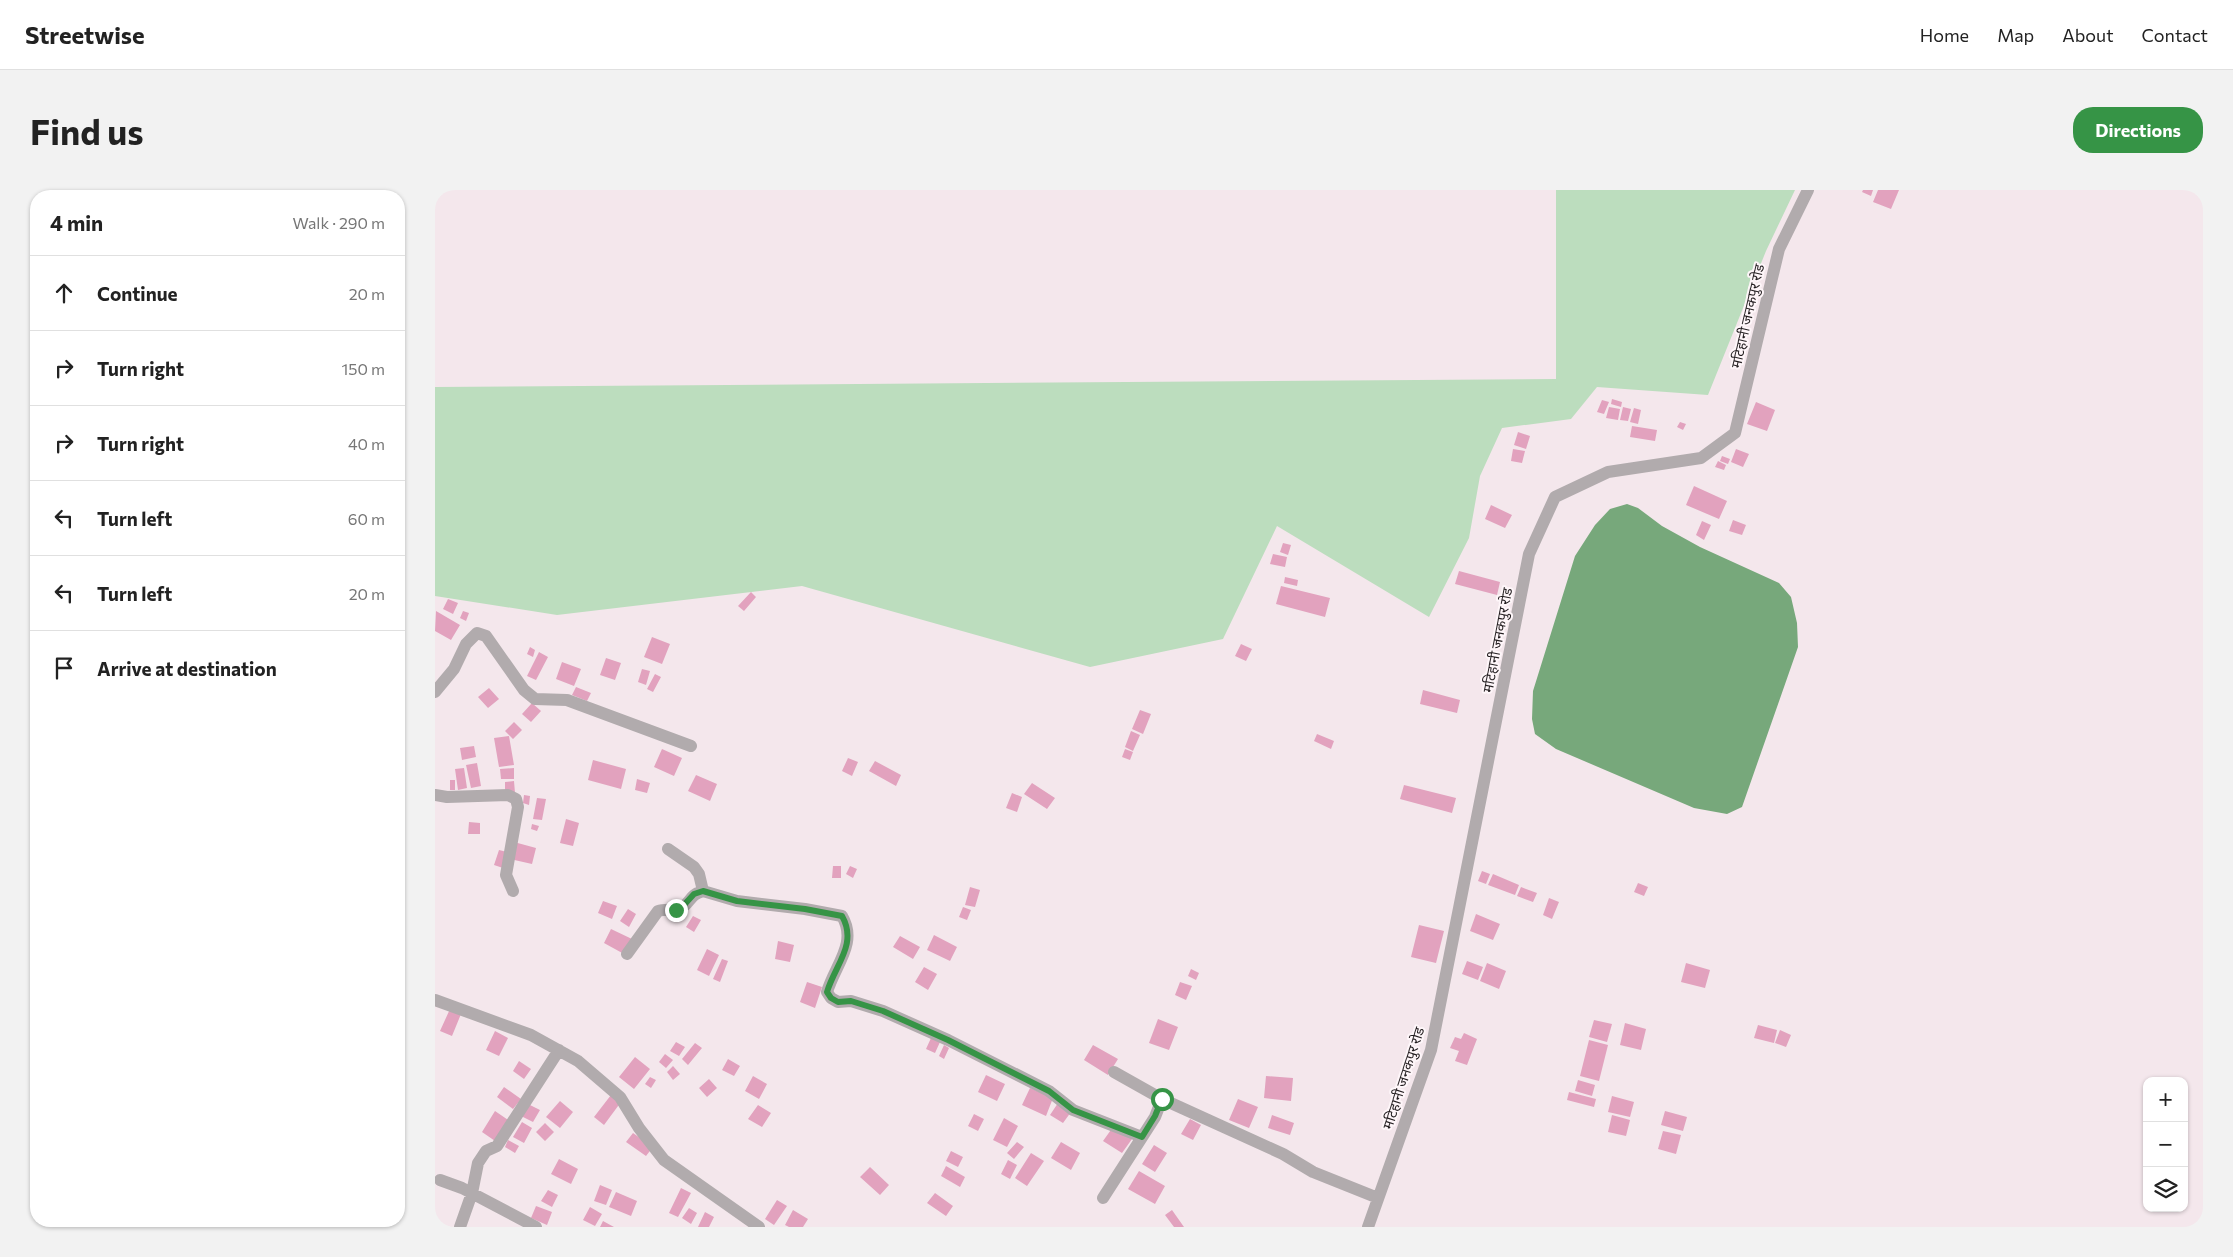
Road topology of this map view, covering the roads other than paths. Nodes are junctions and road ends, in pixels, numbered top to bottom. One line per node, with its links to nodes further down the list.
1 (1808, 190): 17 (street, मटिहानी जनकपुर रोड)
2 (435, 692): 3 (street)
3 (691, 746)
4 (435, 795): 6 (street)
5 (668, 849): 7 (street)
6 (513, 891)
7 (703, 891): 8 (street); 13 (street)
8 (627, 954)
9 (435, 1000): 10 (street)
10 (559, 1050): 15 (street); 20 (street)
11 (1114, 1072): 12 (street)
12 (1162, 1099): 13 (street); 17 (street)
13 (1142, 1137): 16 (street)
14 (440, 1180): 15 (street)
15 (472, 1193): 18 (street); 19 (street)
16 (1103, 1198)
17 (1378, 1198): 21 (street, मटिहानी जनकपुर रोड)
18 (460, 1227)
19 (536, 1227)
20 (759, 1227)
21 (1368, 1227)

